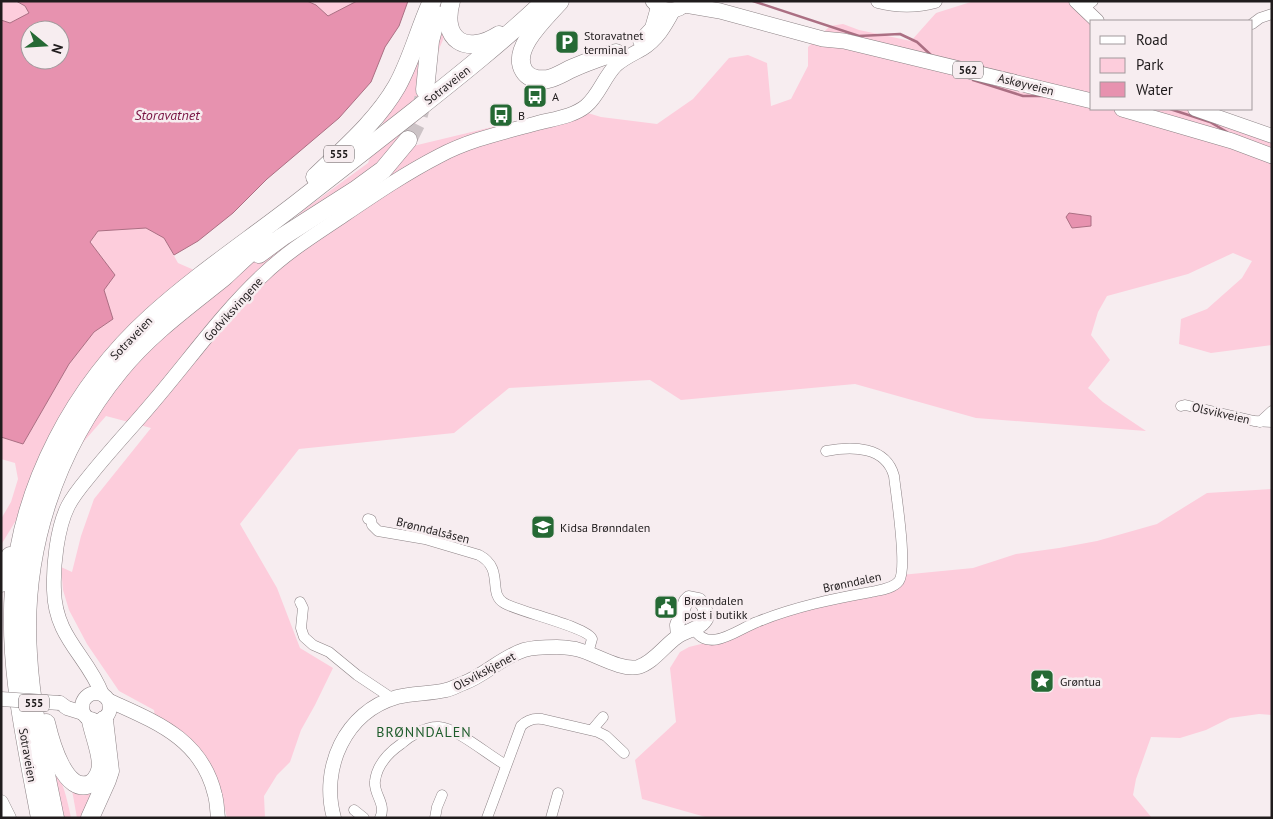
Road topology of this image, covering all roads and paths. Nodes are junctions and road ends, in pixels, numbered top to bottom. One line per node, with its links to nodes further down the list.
1 (432, 1): 29 (highway, 555)
2 (444, 1): 20 (highway)
3 (451, 1): 14 (highway, 555)
4 (545, 1): 14 (highway, 555)
5 (553, 1): 14 (highway, 555)
6 (560, 1): 14 (highway, 555)
7 (725, 1): 18 (main road, Askøyveien / 562)
8 (878, 1): 10 (main road)
9 (935, 1): 10 (main road)
10 (894, 3)
11 (1083, 3): 16 (main road)
12 (656, 4): 13 (main road, 562); 19 (main road)
13 (682, 6): 18 (main road, Askøyveien / 562); 22 (main road, Godviksvingene)
14 (535, 13): 19 (highway, 555); 28 (highway, Sotraveien / 555)
15 (1272, 14): 17 (street)
16 (1096, 20)
17 (1253, 23)
18 (844, 41): 21 (main road, Askøyveien / 562)
19 (616, 53): 22 (main road)
20 (425, 90)
21 (1090, 101)
22 (591, 107): 47 (main road, Godviksvingene)
23 (1125, 110): 27 (main road)
24 (1197, 110): 25 (main road)
25 (1272, 136)
26 (408, 140): 30 (highway, 555)
27 (1272, 156)
28 (361, 159): 29 (highway, Sotraveien / 555); 30 (highway, Sotraveien / 555)
29 (256, 233): 36 (highway, Sotraveien / 555)
30 (225, 276): 39 (highway, Sotraveien / 555)
31 (1181, 406): 33 (street, Olsvikveien)
32 (1272, 411): 33 (street, Olsvikveien)
33 (1260, 422): 34 (street, Olsvikveien)
34 (1272, 422)
35 (826, 450): 41 (street, Brønndalen)
36 (37, 486): 38 (highway, 555); 56 (highway, Sotraveien / 555)
37 (368, 519): 44 (street, Brønndalsåsen)
38 (1, 582)
39 (29, 586): 47 (highway, 555); 58 (highway, Sotraveien / 555)
40 (300, 602): 46 (street)
41 (694, 629): 42 (main road, Olsvikskjenet); 42 (main road)
42 (678, 636): 44 (main road, Olsvikskjenet)
43 (1, 653): 56 (highway, 555)
44 (588, 653): 46 (main road, Olsvikskjenet)
45 (1, 699): 47 (main road, bridge)
46 (393, 699): 61 (main road, Olsvikskjenet)
47 (97, 707): 59 (highway); 60 (main road)
48 (604, 718): 49 (street)
49 (592, 730): 50 (street); 51 (street)
50 (624, 753)
51 (506, 765): 63 (street); 65 (street)
52 (558, 793): 66 (street)
53 (442, 795): 64 (street)
54 (1, 802): 57 (main road)
55 (354, 810): 62 (street)
56 (39, 813)
57 (9, 818)
58 (54, 818)
59 (90, 818)
60 (218, 818)
61 (334, 818)
62 (364, 818)
63 (380, 818)
64 (435, 818)
65 (487, 818)
66 (551, 818)

